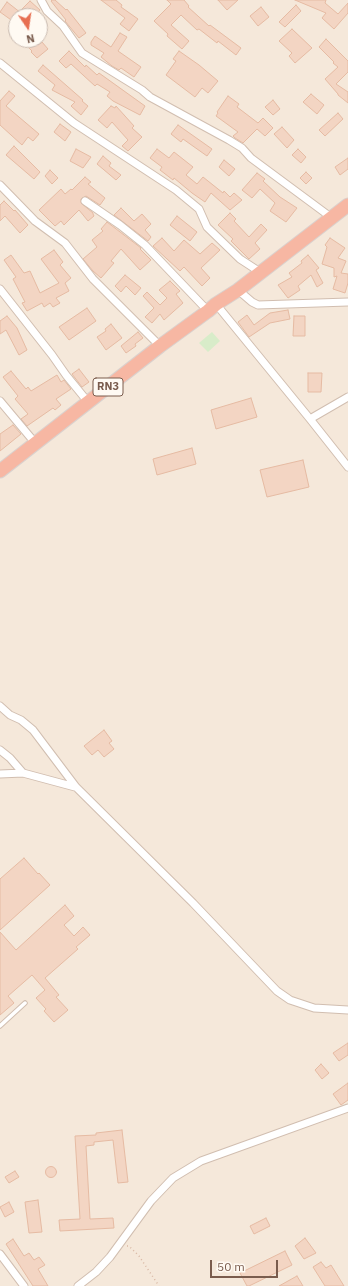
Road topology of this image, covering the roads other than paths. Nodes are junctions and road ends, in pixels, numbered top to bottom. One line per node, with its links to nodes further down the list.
1 (41, 0): 6 (street)
2 (0, 63): 7 (street)
3 (0, 185): 12 (street)
4 (85, 201): 11 (street)
5 (348, 205): 6 (highway, RN3)
6 (332, 218): 7 (highway, RN3)
7 (260, 272): 9 (highway, RN3)
8 (0, 289): 15 (street)
9 (238, 290): 10 (street); 11 (highway, RN3)
10 (348, 302)
11 (212, 308): 12 (highway, RN3); 16 (street)
12 (160, 346): 15 (highway, RN3)
13 (348, 397): 16 (street)
14 (0, 401): 17 (street)
15 (88, 402): 17 (highway, RN3)
16 (310, 419): 18 (street)
17 (36, 444): 19 (highway, RN3)
18 (348, 467)
19 (0, 471)
20 (0, 706): 24 (street)
21 (0, 750): 22 (street)
22 (23, 772): 23 (street); 24 (street)
23 (0, 774)
24 (76, 787): 26 (street)
25 (25, 1003): 27 (lane)
26 (348, 1010)
27 (0, 1026)
28 (348, 1108): 31 (street)
29 (0, 1254): 30 (street)
30 (24, 1286)
31 (78, 1286)

